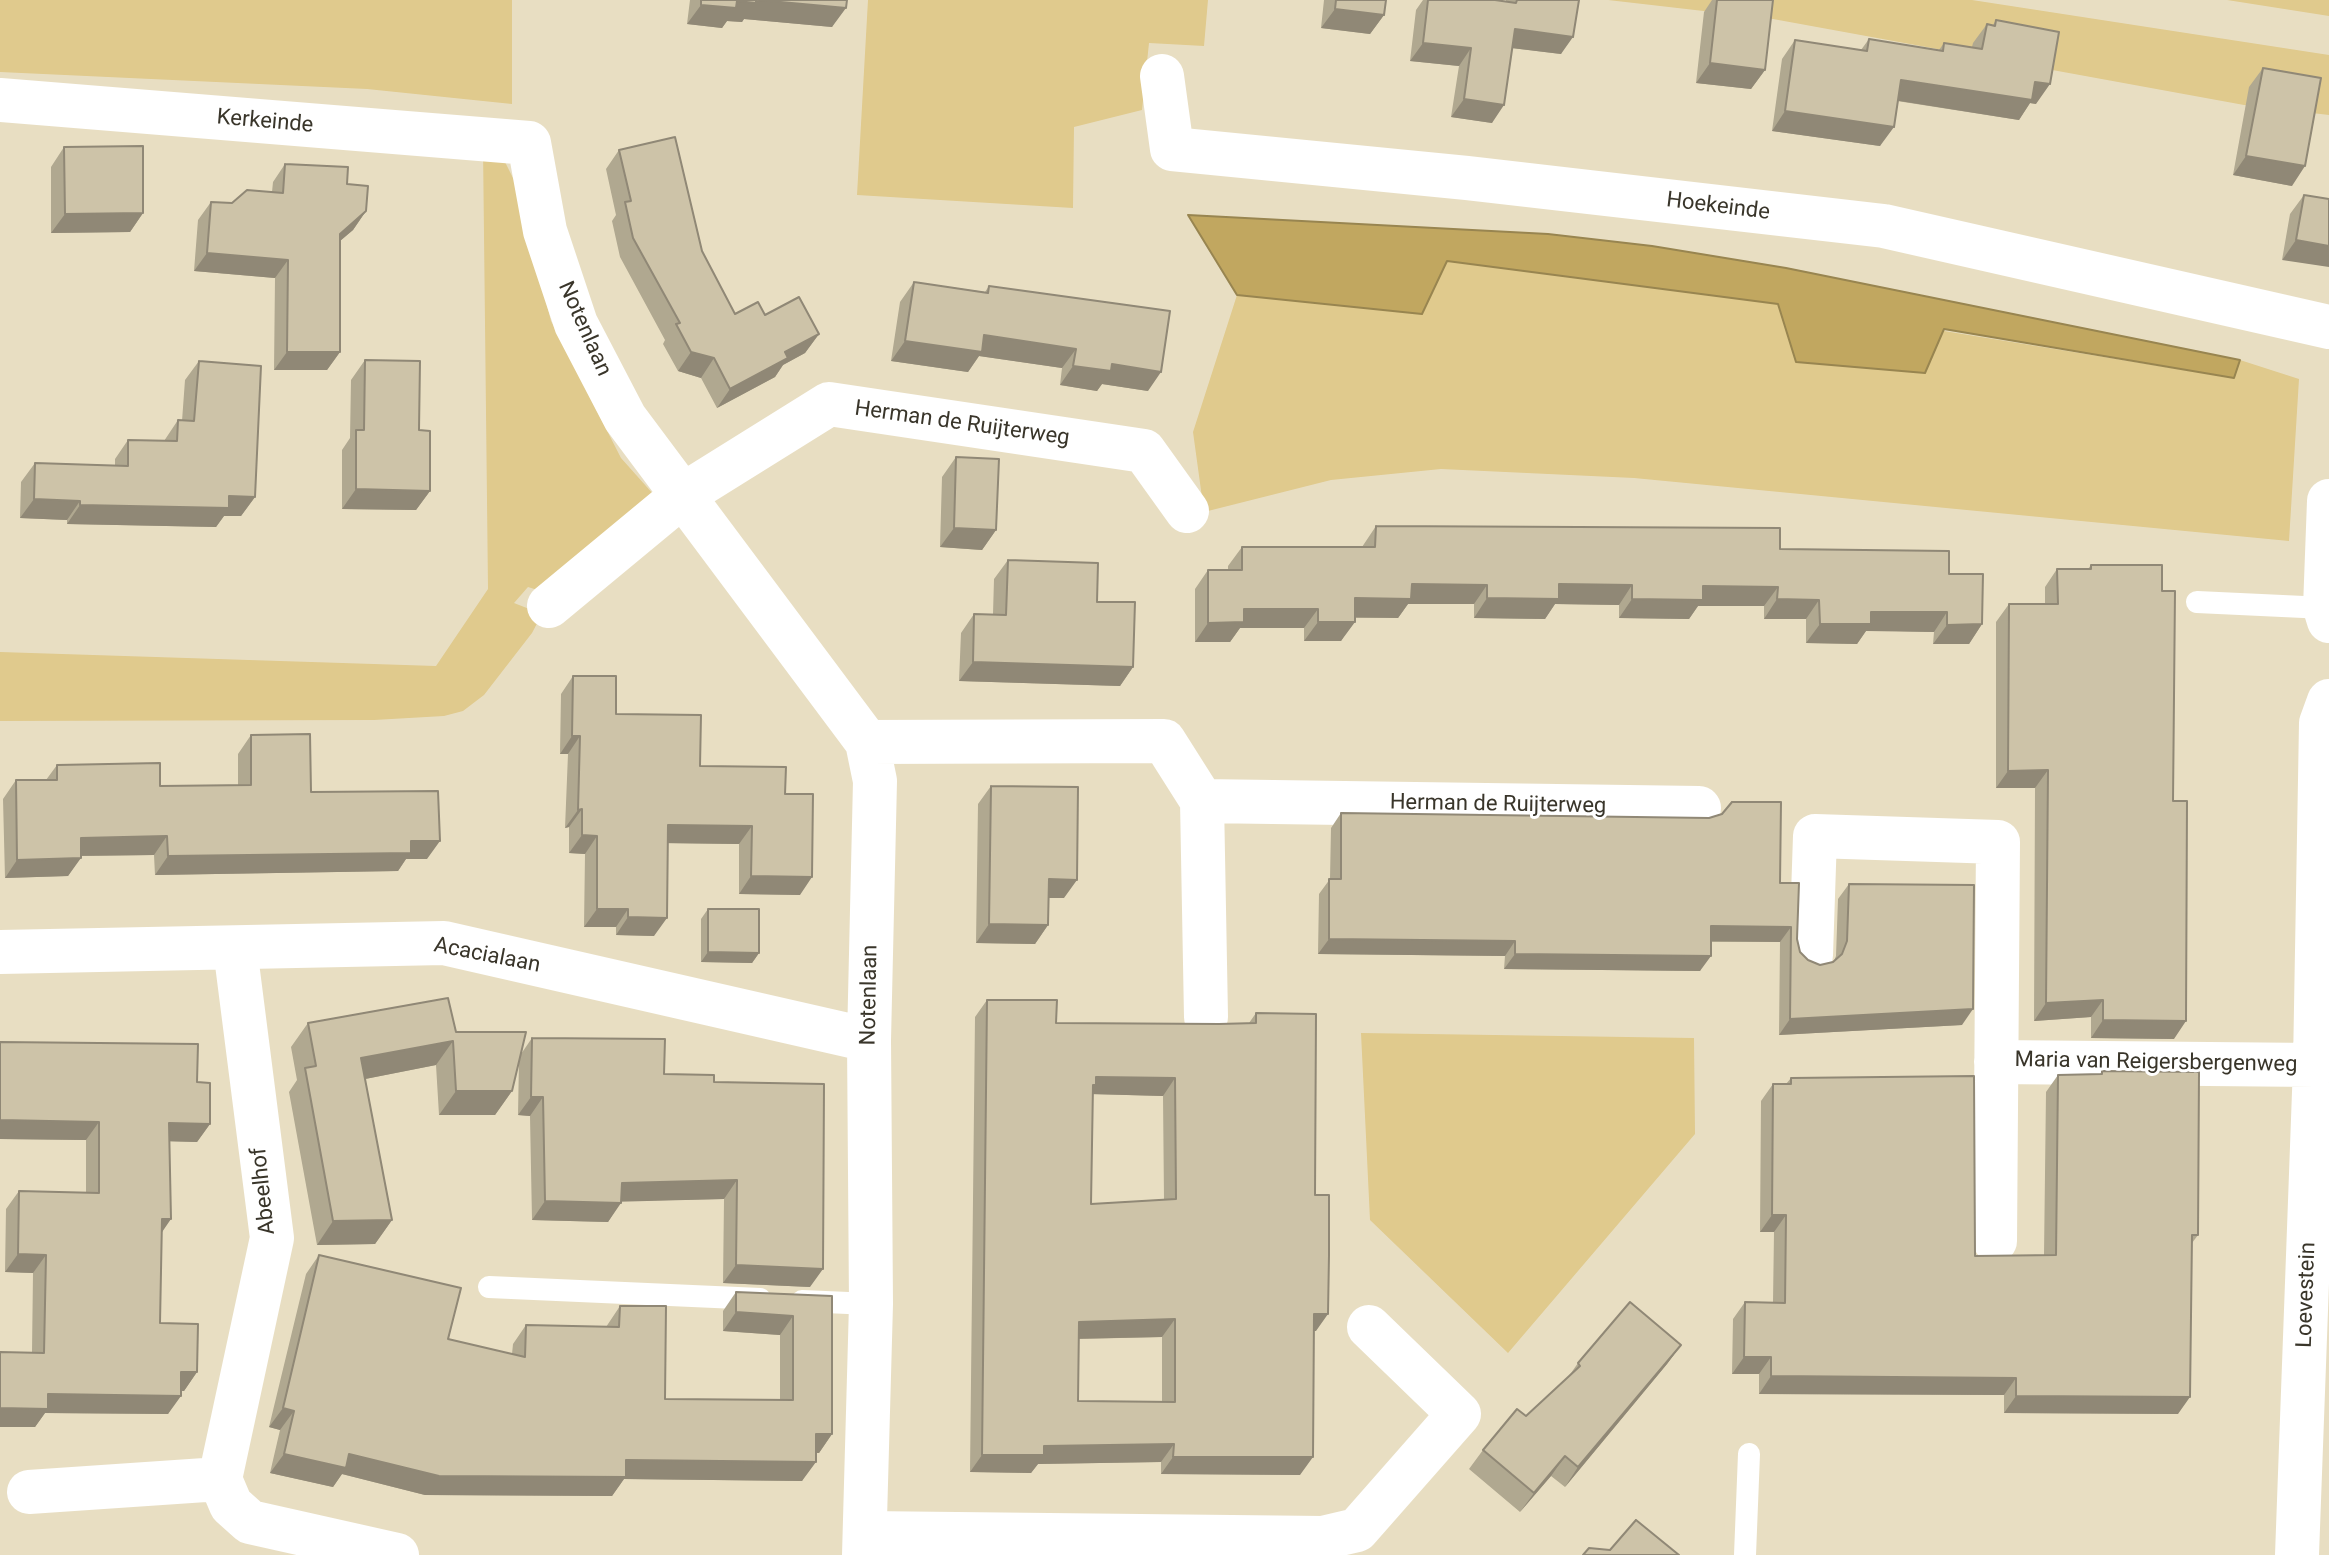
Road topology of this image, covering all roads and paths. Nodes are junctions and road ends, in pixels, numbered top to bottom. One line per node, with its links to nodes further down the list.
1 (1162, 76): 4 (street, Hoekeinde)
2 (0, 100): 3 (street, Kerkeinde)
3 (529, 143): 5 (street, Notenlaan)
4 (2329, 327)
5 (683, 495): 7 (street, Herman de Ruijterweg); 9 (street); 12 (street, Notenlaan)
6 (2329, 501): 10 (street)
7 (1187, 511)
8 (2197, 602): 10 (lane)
9 (549, 606)
10 (2327, 614)
11 (2329, 701): 21 (street, Loevestein)
12 (867, 742): 13 (street); 19 (street, Notenlaan)
13 (1202, 801): 14 (street, Herman de Ruijterweg); 18 (street)
14 (1699, 808)
15 (235, 948): 16 (street, Acacialaan); 19 (street, Acacialaan); 27 (street, Abeelhof)
16 (0, 952)
17 (1811, 955): 20 (street, Maria van Reigersbergenweg)
18 (1206, 1017)
19 (869, 1040): 24 (street, Notenlaan)
20 (1996, 1062): 21 (street, Maria van Reigersbergenweg); 22 (street, Maria van Reigersbergenweg)
21 (2315, 1065): 32 (street, Loevestein)
22 (1995, 1241)
23 (489, 1287): 24 (lane)
24 (871, 1304): 29 (street, Notenlaan)
25 (1369, 1327): 29 (street)
26 (1749, 1454): 31 (lane)
27 (220, 1479): 28 (street); 30 (street)
28 (29, 1492)
29 (864, 1544)
30 (397, 1555)
31 (1745, 1555)
32 (2297, 1555)

